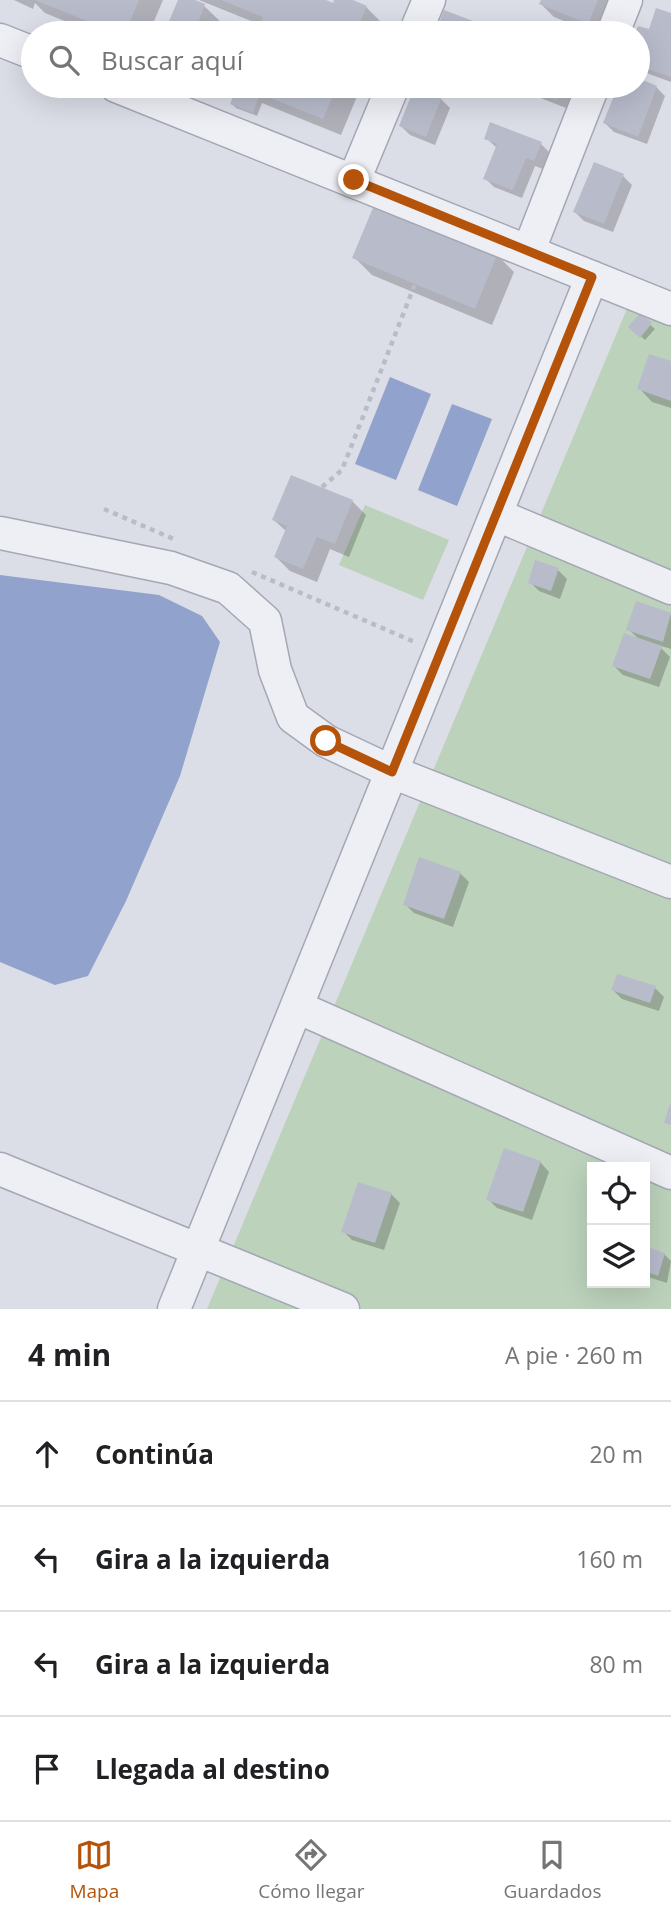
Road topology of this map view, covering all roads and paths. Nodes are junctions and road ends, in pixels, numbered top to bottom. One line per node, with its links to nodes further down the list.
1 (429, 0): 3 (street)
2 (626, 0): 4 (street)
3 (420, 21)
4 (618, 21)
5 (0, 40): 6 (street)
6 (21, 48)
7 (146, 98): 10 (street)
8 (388, 98): 10 (street)
9 (588, 98): 11 (street)
10 (354, 180): 11 (street)
11 (529, 250): 12 (street)
12 (592, 277): 14 (street); 17 (street)
13 (415, 284): 15 (path)
14 (671, 309)
15 (322, 487)
16 (104, 509): 19 (path)
17 (497, 515): 21 (street); 22 (street)
18 (0, 533): 23 (street)
19 (179, 541)
20 (242, 568): 22 (path)
21 (671, 588)
22 (441, 653): 23 (street)
23 (392, 772): 24 (street); 25 (street)
24 (671, 882)
25 (297, 1007): 27 (street); 28 (street)
26 (0, 1168): 28 (street)
27 (671, 1173)
28 (198, 1251): 29 (street); 30 (street)
29 (174, 1309)
30 (344, 1309)

